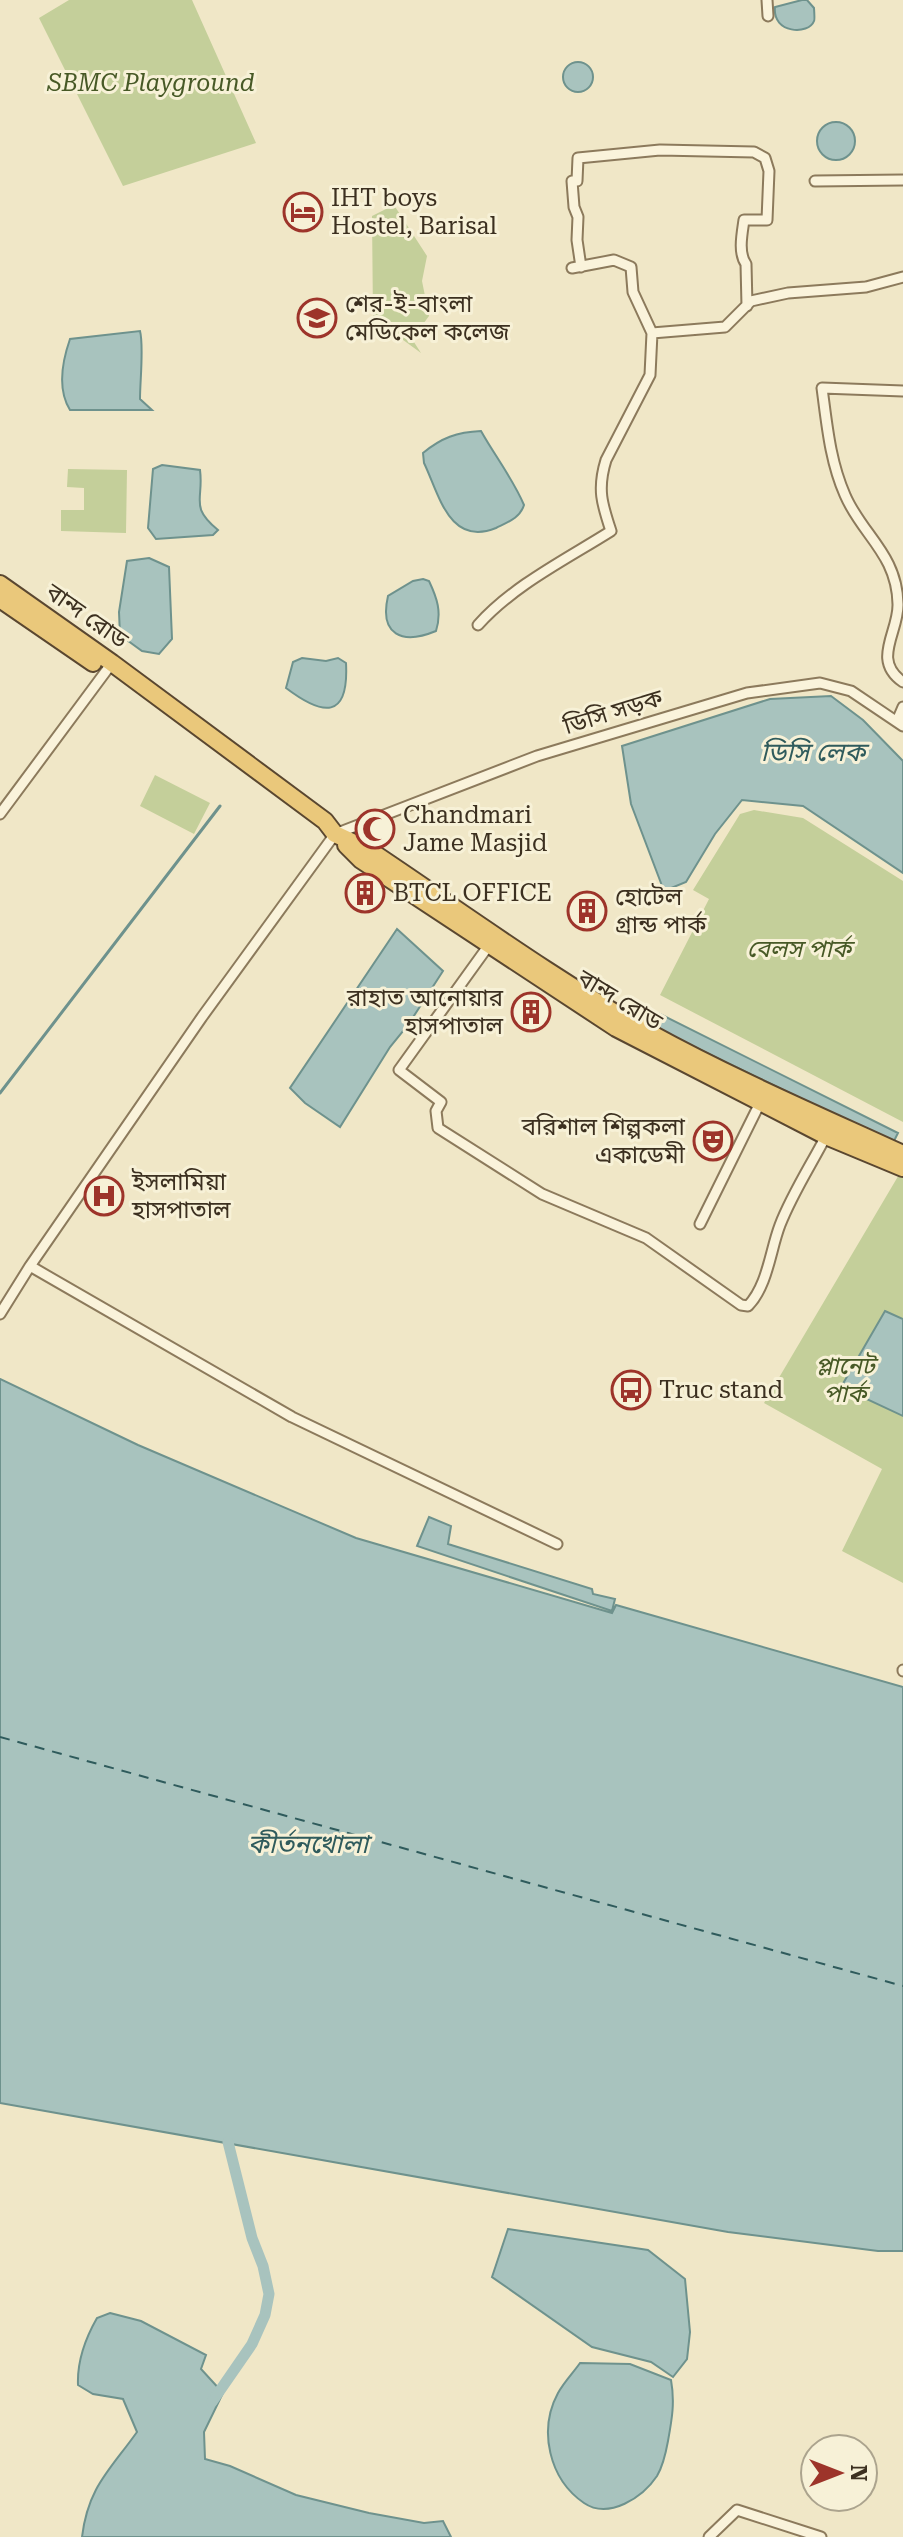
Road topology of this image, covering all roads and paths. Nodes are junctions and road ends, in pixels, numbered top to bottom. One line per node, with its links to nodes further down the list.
1 (767, 0): 2 (street)
2 (768, 16)
3 (903, 180): 4 (street)
4 (815, 181)
5 (903, 277): 6 (street)
6 (747, 306): 7 (street); 7 (street)
7 (652, 333): 11 (street)
8 (903, 391): 13 (street)
9 (0, 584): 12 (highway, বান্দ রোড)
10 (0, 599): 12 (highway, বান্দ রোড)
11 (478, 625)
12 (110, 668): 16 (street); 17 (highway, বান্দ রোড)
13 (903, 682)
14 (903, 707): 15 (street)
15 (901, 723): 17 (street, ডিসি সড়ক)
16 (0, 814)
17 (335, 834): 18 (highway, বান্দ রোড); 21 (highway, বান্দ রোড); 24 (street)
18 (489, 945): 19 (highway, বান্দ রোড); 20 (street)
19 (760, 1103): 20 (highway, বান্দ রোড); 23 (street)
20 (826, 1136): 22 (highway, বান্দ রোড)
21 (903, 1154)
22 (903, 1168)
23 (700, 1224)
24 (30, 1266): 25 (street); 26 (street)
25 (0, 1314)
26 (557, 1544)
27 (709, 2537): 28 (street)
28 (821, 2537)

